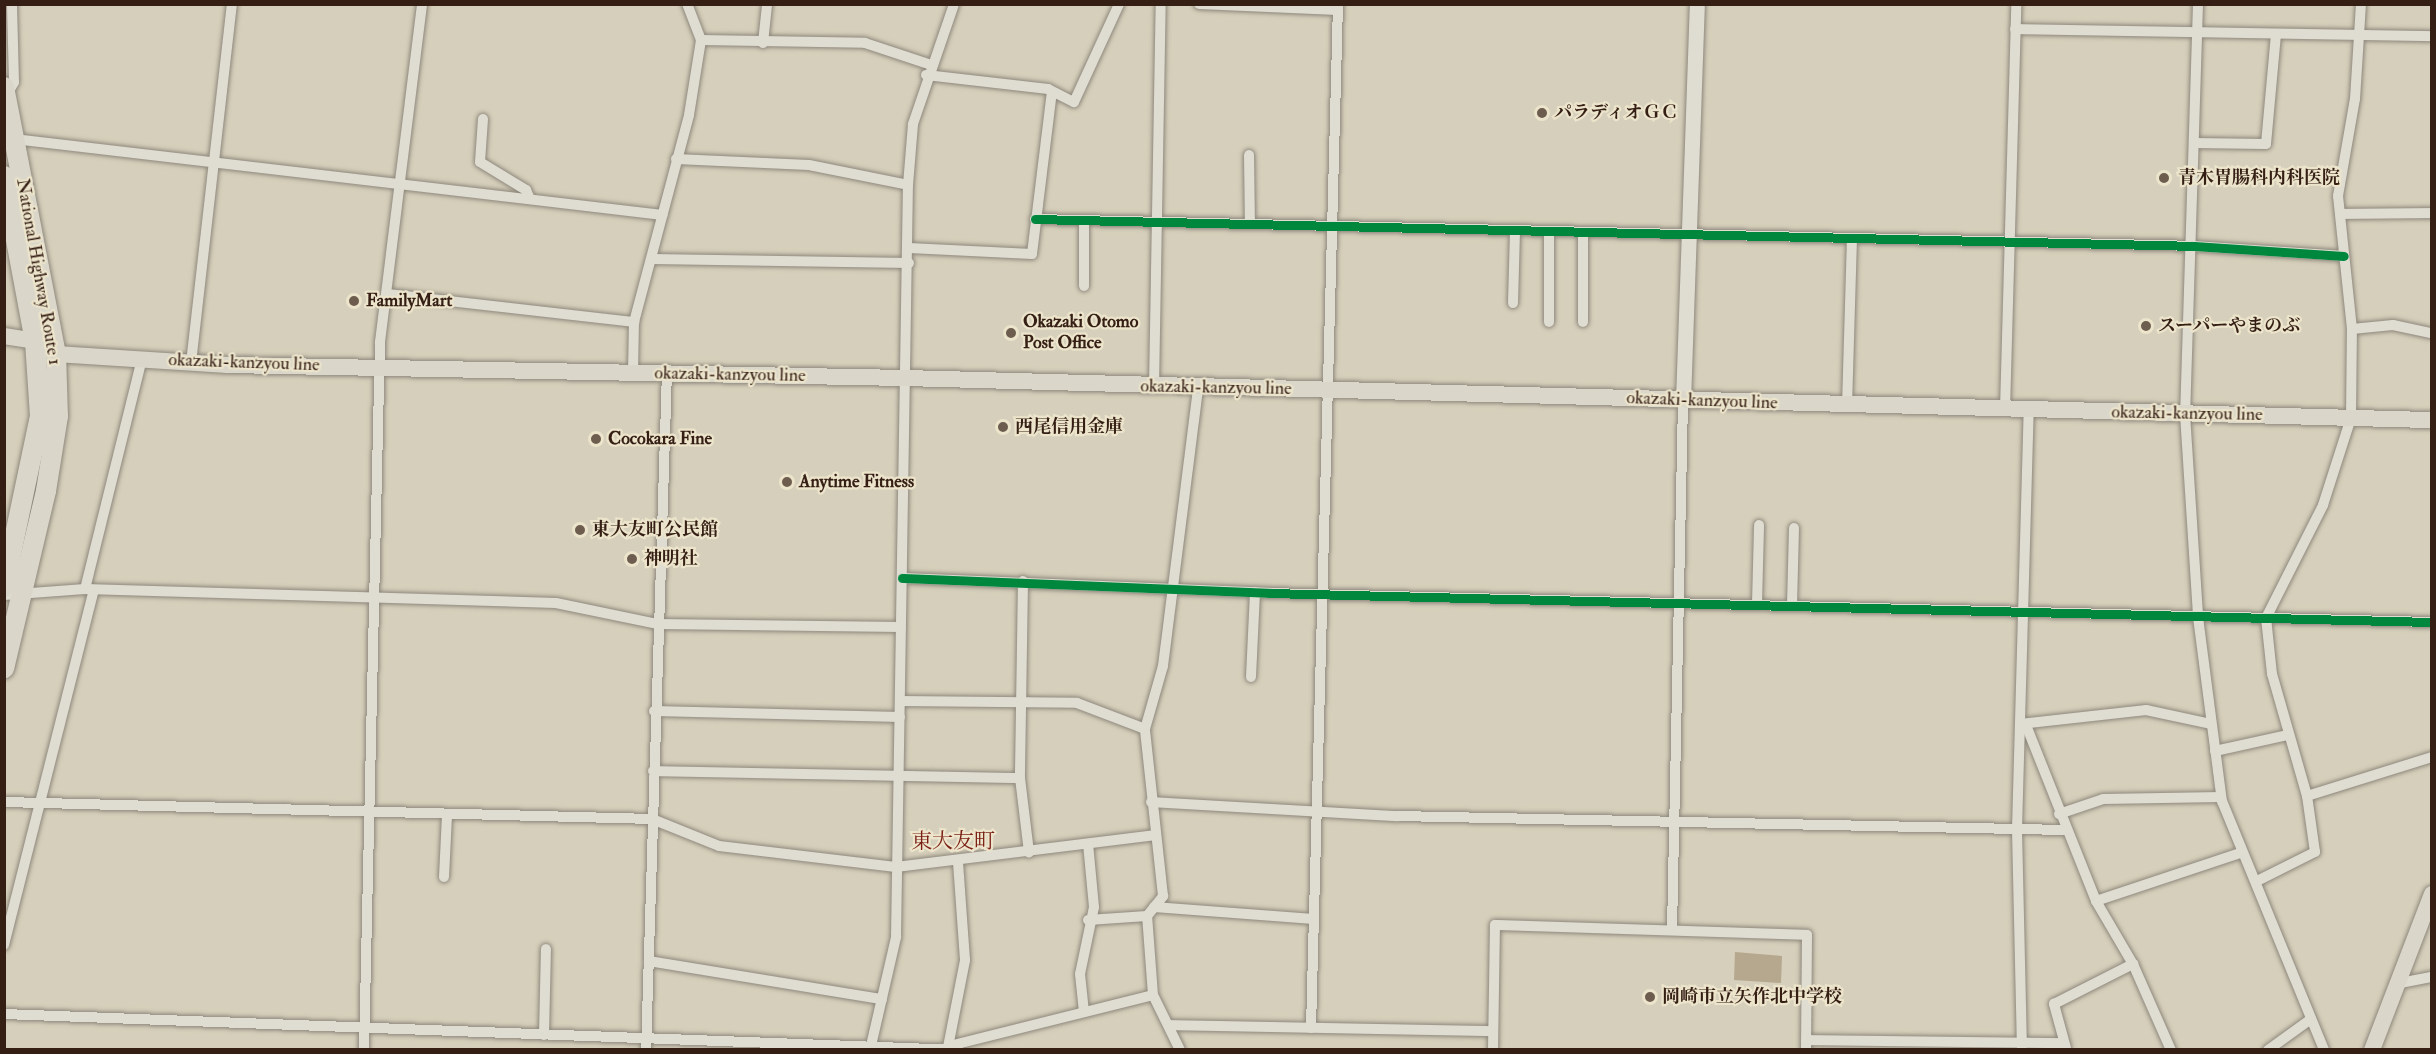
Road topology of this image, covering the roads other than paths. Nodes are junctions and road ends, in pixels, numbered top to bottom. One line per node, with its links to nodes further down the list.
1 (12, 4): 24 (street)
2 (232, 4): 31 (street)
3 (422, 4): 33 (street)
4 (687, 4): 21 (street)
5 (767, 4): 22 (street)
6 (954, 4): 23 (street)
7 (1119, 4): 25 (street)
8 (1161, 4): 41 (street)
9 (1199, 4): 14 (street)
10 (1696, 4): 47 (street)
11 (2016, 4): 16 (street)
12 (2198, 4): 17 (street)
13 (2361, 4): 19 (street)
14 (1221, 6): 15 (street)
15 (1338, 7): 43 (street)
16 (2015, 29): 17 (street); 49 (street)
17 (2197, 32): 18 (street); 28 (street)
18 (2276, 35): 19 (street); 28 (street)
19 (2360, 35): 20 (street); 38 (street)
20 (2432, 36)
21 (701, 40): 22 (street); 30 (street)
22 (763, 43): 23 (street)
23 (928, 70): 25 (street); 34 (street)
24 (5, 92): 27 (highway, National Highway Route 1)
25 (1052, 92): 39 (street)
26 (483, 119): 35 (street)
27 (14, 139): 31 (street); 65 (highway, National Highway Route 1)
28 (2194, 143): 50 (street)
29 (1249, 155): 42 (street)
30 (676, 159): 34 (street); 37 (street)
31 (211, 160): 33 (street); 67 (street)
32 (4, 176): 64 (highway, National Highway Route 1)
33 (401, 185): 35 (street); 56 (street)
34 (908, 185): 51 (street)
35 (530, 198): 37 (street)
36 (2432, 213): 38 (street)
37 (663, 214): 53 (street)
38 (2340, 214): 52 (street)
39 (1035, 219): 40 (street); 51 (street)
40 (1084, 220): 41 (street); 55 (street)
41 (1159, 221): 42 (street); 72 (street)
42 (1250, 223): 43 (street)
43 (1333, 226): 44 (street); 74 (street)
44 (1515, 231): 45 (street); 57 (street)
45 (1549, 231): 46 (street); 59 (street)
46 (1583, 232): 47 (street); 60 (street)
47 (1690, 235): 48 (street); 75 (street)
48 (1852, 238): 49 (street); 76 (street)
49 (2009, 242): 50 (street); 77 (street)
50 (2193, 246): 52 (street); 79 (street)
51 (909, 248): 54 (street)
52 (2344, 256): 61 (street)
53 (652, 259): 54 (street); 58 (street)
54 (909, 263): 71 (street)
55 (1084, 286)
56 (388, 294): 58 (street); 68 (street)
57 (1513, 303)
58 (634, 322): 70 (street)
59 (1549, 322)
60 (1583, 322)
61 (2352, 329): 62 (street); 80 (street)
62 (2432, 333)
63 (4, 336): 64 (main road, okazaki-kanzyou line)
64 (35, 341): 65 (main road, okazaki-kanzyou line); 89 (highway, National Highway Route 1)
65 (56, 354): 66 (main road, okazaki-kanzyou line); 89 (highway, National Highway Route 1)
66 (142, 359): 67 (main road, okazaki-kanzyou line); 87 (street)
67 (191, 363): 68 (main road, okazaki-kanzyou line)
68 (380, 366): 70 (main road, okazaki-kanzyou line); 91 (street)
69 (667, 372): 70 (main road, okazaki-kanzyou line); 71 (main road, okazaki-kanzyou line); 99 (street)
70 (633, 373)
71 (905, 378): 72 (main road, okazaki-kanzyou line); 84 (street)
72 (1154, 387): 73 (main road, okazaki-kanzyou line)
73 (1198, 388): 74 (main road, okazaki-kanzyou line); 86 (street)
74 (1328, 391): 75 (main road, okazaki-kanzyou line); 90 (street)
75 (1683, 401): 76 (main road, okazaki-kanzyou line); 92 (street)
76 (1847, 406): 77 (main road, okazaki-kanzyou line)
77 (2005, 410): 78 (main road, okazaki-kanzyou line)
78 (2029, 411): 79 (main road, okazaki-kanzyou line); 95 (street)
79 (2185, 414): 80 (main road, okazaki-kanzyou line); 96 (street)
80 (2351, 417): 81 (main road, okazaki-kanzyou line); 97 (street)
81 (2432, 420)
82 (1759, 525): 93 (street)
83 (1794, 528): 94 (street)
84 (902, 578): 85 (street); 100 (street)
85 (1023, 581): 86 (street); 104 (street)
86 (1173, 585): 88 (street); 109 (street)
87 (89, 590): 89 (street); 91 (street); 120 (street)
88 (1255, 592): 90 (street); 102 (street)
89 (10, 593): 101 (highway, National Highway Route 1)
90 (1325, 593): 92 (street); 121 (street)
91 (372, 598): 99 (street); 122 (street)
92 (1678, 602): 93 (street); 125 (street)
93 (1757, 604): 94 (street)
94 (1792, 605): 95 (street)
95 (2023, 611): 96 (street); 107 (street)
96 (2198, 617): 97 (street); 108 (street)
97 (2266, 618): 98 (street); 110 (street)
98 (2432, 622)
99 (657, 624): 100 (street); 105 (street)
100 (901, 627): 103 (street)
101 (4, 668)
102 (1251, 677)
103 (900, 700): 104 (street); 106 (street)
104 (1022, 702): 109 (street); 115 (street)
105 (654, 711): 106 (street); 113 (street)
106 (900, 717): 114 (street)
107 (2023, 724): 108 (street); 123 (street); 127 (street)
108 (2211, 724): 111 (street)
109 (1145, 729): 119 (street)
110 (2288, 735): 111 (street); 116 (street)
111 (2215, 751): 117 (street)
112 (2432, 757): 116 (street)
113 (653, 771): 114 (street); 126 (street)
114 (899, 774): 115 (street); 134 (street)
115 (1020, 778): 131 (street)
116 (2307, 796): 136 (street)
117 (2222, 797): 123 (street); 132 (street)
118 (4, 802): 120 (street)
119 (1151, 802): 121 (street); 129 (street)
120 (37, 803): 122 (street); 143 (street)
121 (1316, 812): 125 (street); 140 (street)
122 (365, 814): 124 (street); 155 (street)
123 (2060, 814): 128 (street)
124 (447, 816): 126 (street); 135 (street)
125 (1672, 818): 127 (street); 142 (street)
126 (652, 819): 134 (street); 145 (street)
127 (2017, 829): 128 (street); 164 (street)
128 (2066, 830): 138 (street)
129 (1156, 835): 130 (street); 139 (street)
130 (1088, 844): 131 (street); 141 (street)
131 (1029, 852): 133 (street)
132 (2240, 853): 136 (street); 138 (street)
133 (958, 862): 134 (street); 163 (street)
134 (897, 867): 150 (street)
135 (444, 878)
136 (2257, 881): 153 (street)
137 (2432, 894): 148 (main road)
138 (2096, 901): 146 (street)
139 (1151, 911): 140 (street); 141 (street); 149 (street)
140 (1314, 919): 156 (street)
141 (1088, 920): 151 (street)
142 (1672, 930): 157 (street); 160 (street)
143 (4, 945)
144 (546, 949): 158 (street)
145 (649, 962): 150 (street); 159 (street)
146 (2133, 964): 162 (street); 168 (street)
147 (2432, 977): 148 (street)
148 (2395, 984): 171 (main road)
149 (1153, 995): 151 (street); 154 (street)
150 (882, 999): 161 (street)
151 (1084, 1012): 163 (street)
152 (4, 1014): 155 (street)
153 (2311, 1019): 169 (street); 170 (street)
154 (1169, 1024): 156 (street); 166 (street)
155 (365, 1028): 158 (street); 165 (street)
156 (1311, 1028): 157 (street)
157 (1493, 1031): 167 (street)
158 (544, 1035): 159 (street)
159 (646, 1044): 161 (street)
160 (1806, 1045): 164 (street)
161 (871, 1047): 163 (street)
162 (2065, 1047): 164 (street)
163 (953, 1048)
164 (2022, 1048)
165 (364, 1050)
166 (1180, 1050)
167 (1493, 1050)
168 (2171, 1050)
169 (2268, 1050)
170 (2324, 1050)
171 (2372, 1050)

